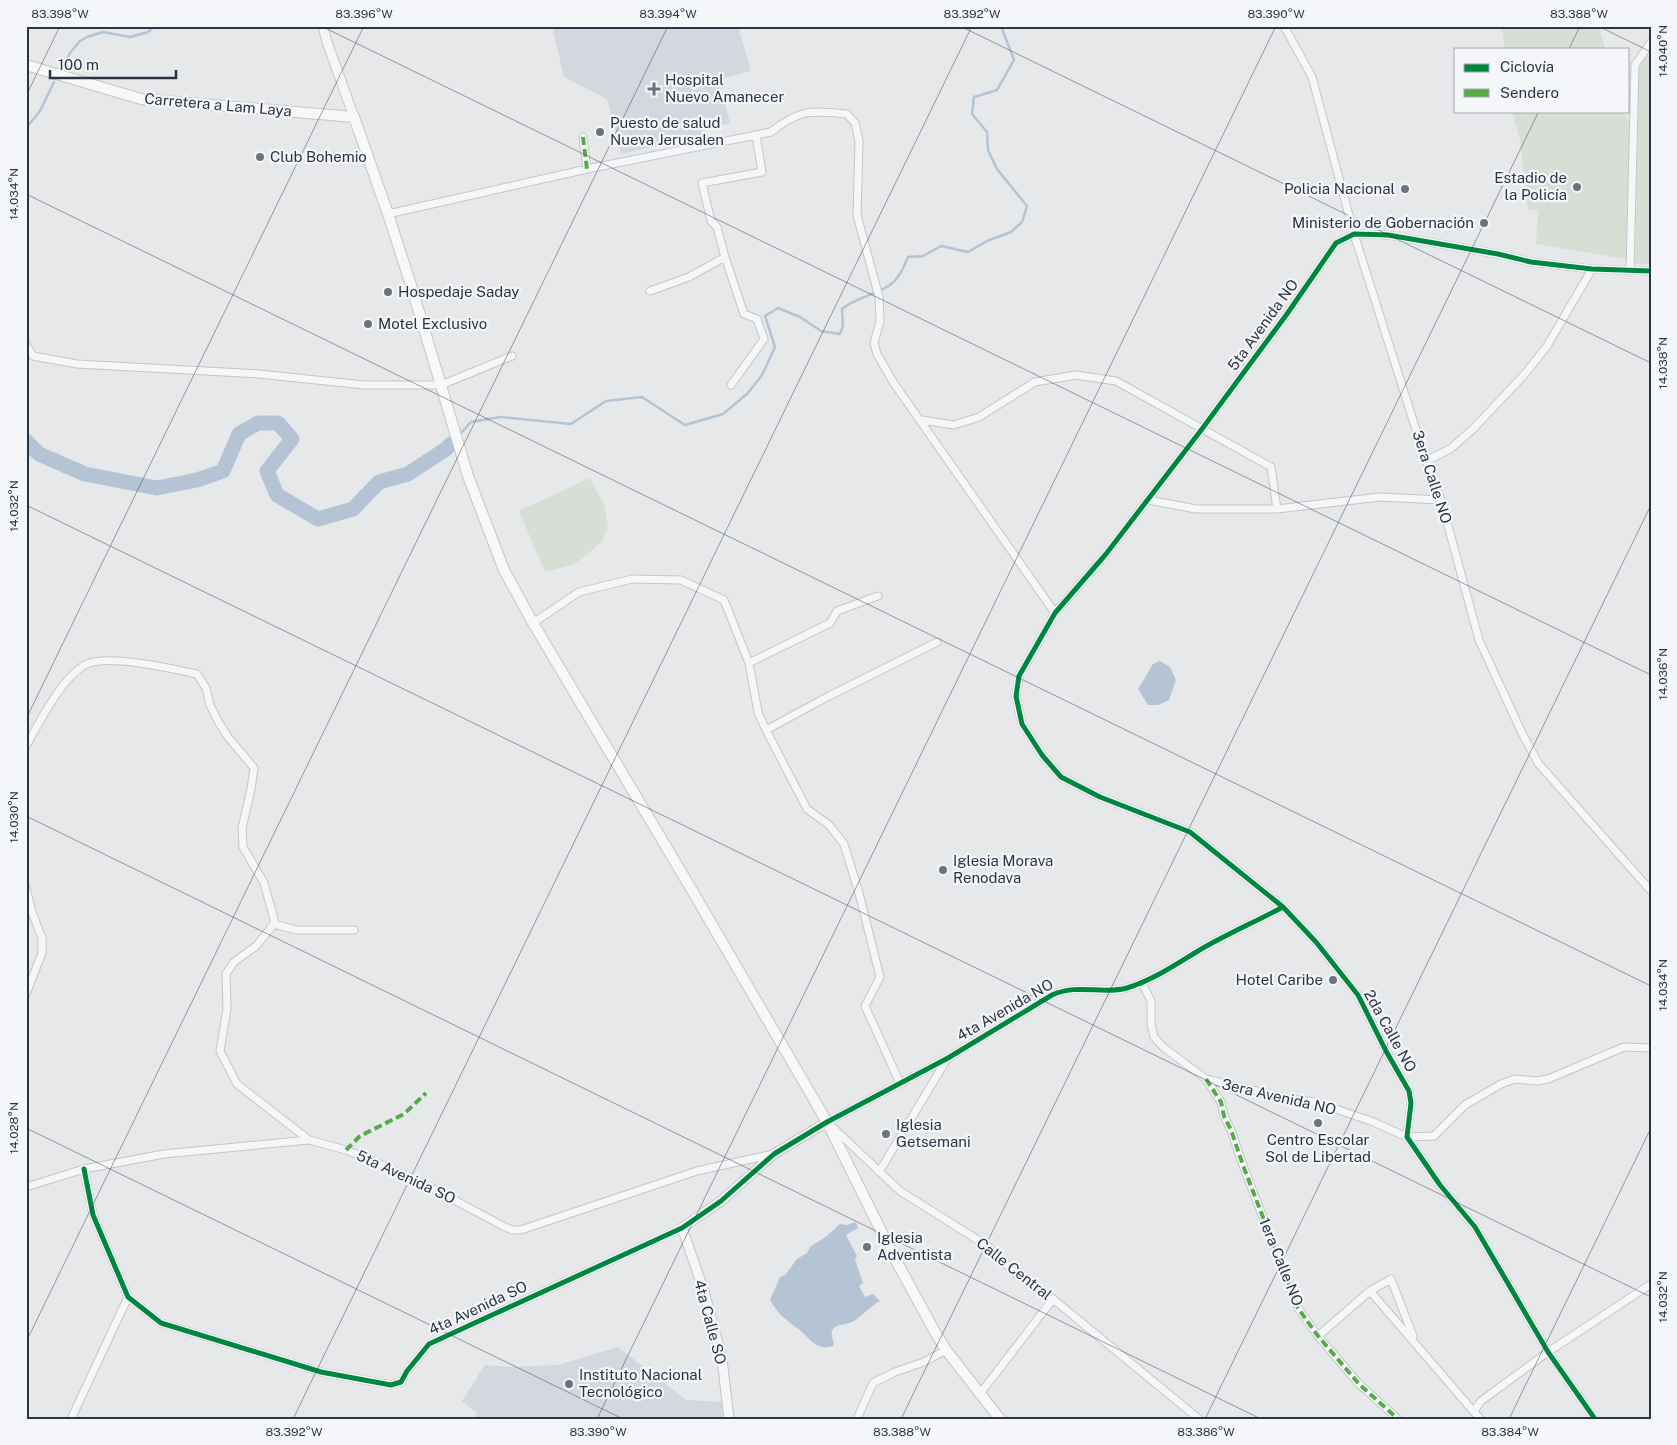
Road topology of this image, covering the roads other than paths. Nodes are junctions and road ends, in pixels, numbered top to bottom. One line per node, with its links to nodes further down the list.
1 (323, 26): 5 (street)
2 (1284, 26): 10 (street, 3era Calle NO)
3 (1651, 42): 13 (street)
4 (26, 65): 5 (main road, Carretera a Lam Laya)
5 (354, 117): 9 (main road)
6 (756, 134): 8 (street); 11 (street); 20 (street)
7 (583, 137): 8 (street)
8 (587, 169): 9 (street)
9 (388, 214): 18 (main road)
10 (1354, 234): 12 (street); 21 (street, 5ta Avenida NO); 22 (street, 3era Calle NO)
11 (725, 257): 15 (street); 19 (street)
12 (1592, 269): 13 (street); 22 (street)
13 (1630, 270): 14 (street)
14 (1651, 271)
15 (650, 290)
16 (26, 345): 18 (street)
17 (512, 356): 18 (street)
18 (440, 385): 28 (main road)
19 (731, 385)
20 (921, 420): 21 (street); 27 (street)
21 (1202, 429): 23 (street, 5ta Avenida NO); 25 (street)
22 (1426, 461): 24 (street, 3era Calle NO)
23 (1148, 500): 25 (street); 27 (street, 5ta Avenida NO)
24 (1441, 500): 25 (street); 34 (street, 3era Calle NO)
25 (1278, 509)
26 (878, 596): 30 (street)
27 (1055, 613): 31 (street, 5ta Avenida NO)
28 (533, 623): 30 (street); 45 (main road)
29 (937, 642): 32 (street)
30 (749, 663): 32 (street)
31 (1019, 676): 36 (street, 2da Calle NO)
32 (766, 730): 44 (street)
33 (26, 746): 37 (street)
34 (1650, 888)
35 (26, 889): 40 (street)
36 (1283, 907): 39 (street, 4ta Avenida NO); 46 (street, 2da Calle NO)
37 (274, 924): 38 (street); 47 (street)
38 (354, 930)
39 (1142, 983): 42 (street, 4ta Avenida NO); 43 (street)
40 (26, 994)
41 (1651, 1048): 46 (street, 3era Avenida NO)
42 (948, 1058): 44 (street, 4ta Avenida NO); 50 (street)
43 (1206, 1079): 46 (street, 3era Avenida NO); 57 (street, 1era Calle NO)
44 (900, 1083): 45 (street, 4ta Avenida NO)
45 (826, 1122): 48 (street, 4ta Avenida SO); 50 (street, Calle Central); 59 (main road)
46 (1407, 1136): 60 (street)
47 (309, 1140): 48 (street, 5ta Avenida SO); 49 (street, 5ta Avenida SO)
48 (774, 1154): 52 (street, 4ta Avenida SO)
49 (84, 1170): 51 (street, 5ta Avenida SO); 55 (street)
50 (879, 1172): 56 (street, Calle Central)
51 (26, 1187)
52 (682, 1228): 55 (street, 4ta Avenida SO); 64 (street, 4ta Calle SO)
53 (1651, 1284): 60 (street)
54 (1370, 1290): 57 (street); 58 (street); 58 (street)
55 (128, 1297): 63 (street)
56 (1053, 1299): 61 (street); 67 (street, Calle Central)
57 (1318, 1336): 68 (street, 1era Calle NO)
58 (1415, 1342): 62 (street)
59 (946, 1350): 61 (main road); 65 (street)
60 (1548, 1352): 62 (street); 70 (street)
61 (979, 1395): 66 (main road)
62 (1474, 1411): 69 (street)
63 (71, 1419)
64 (729, 1419)
65 (856, 1419)
66 (1000, 1419)
67 (1199, 1419)
68 (1398, 1419)
69 (1480, 1419)
70 (1595, 1419)

